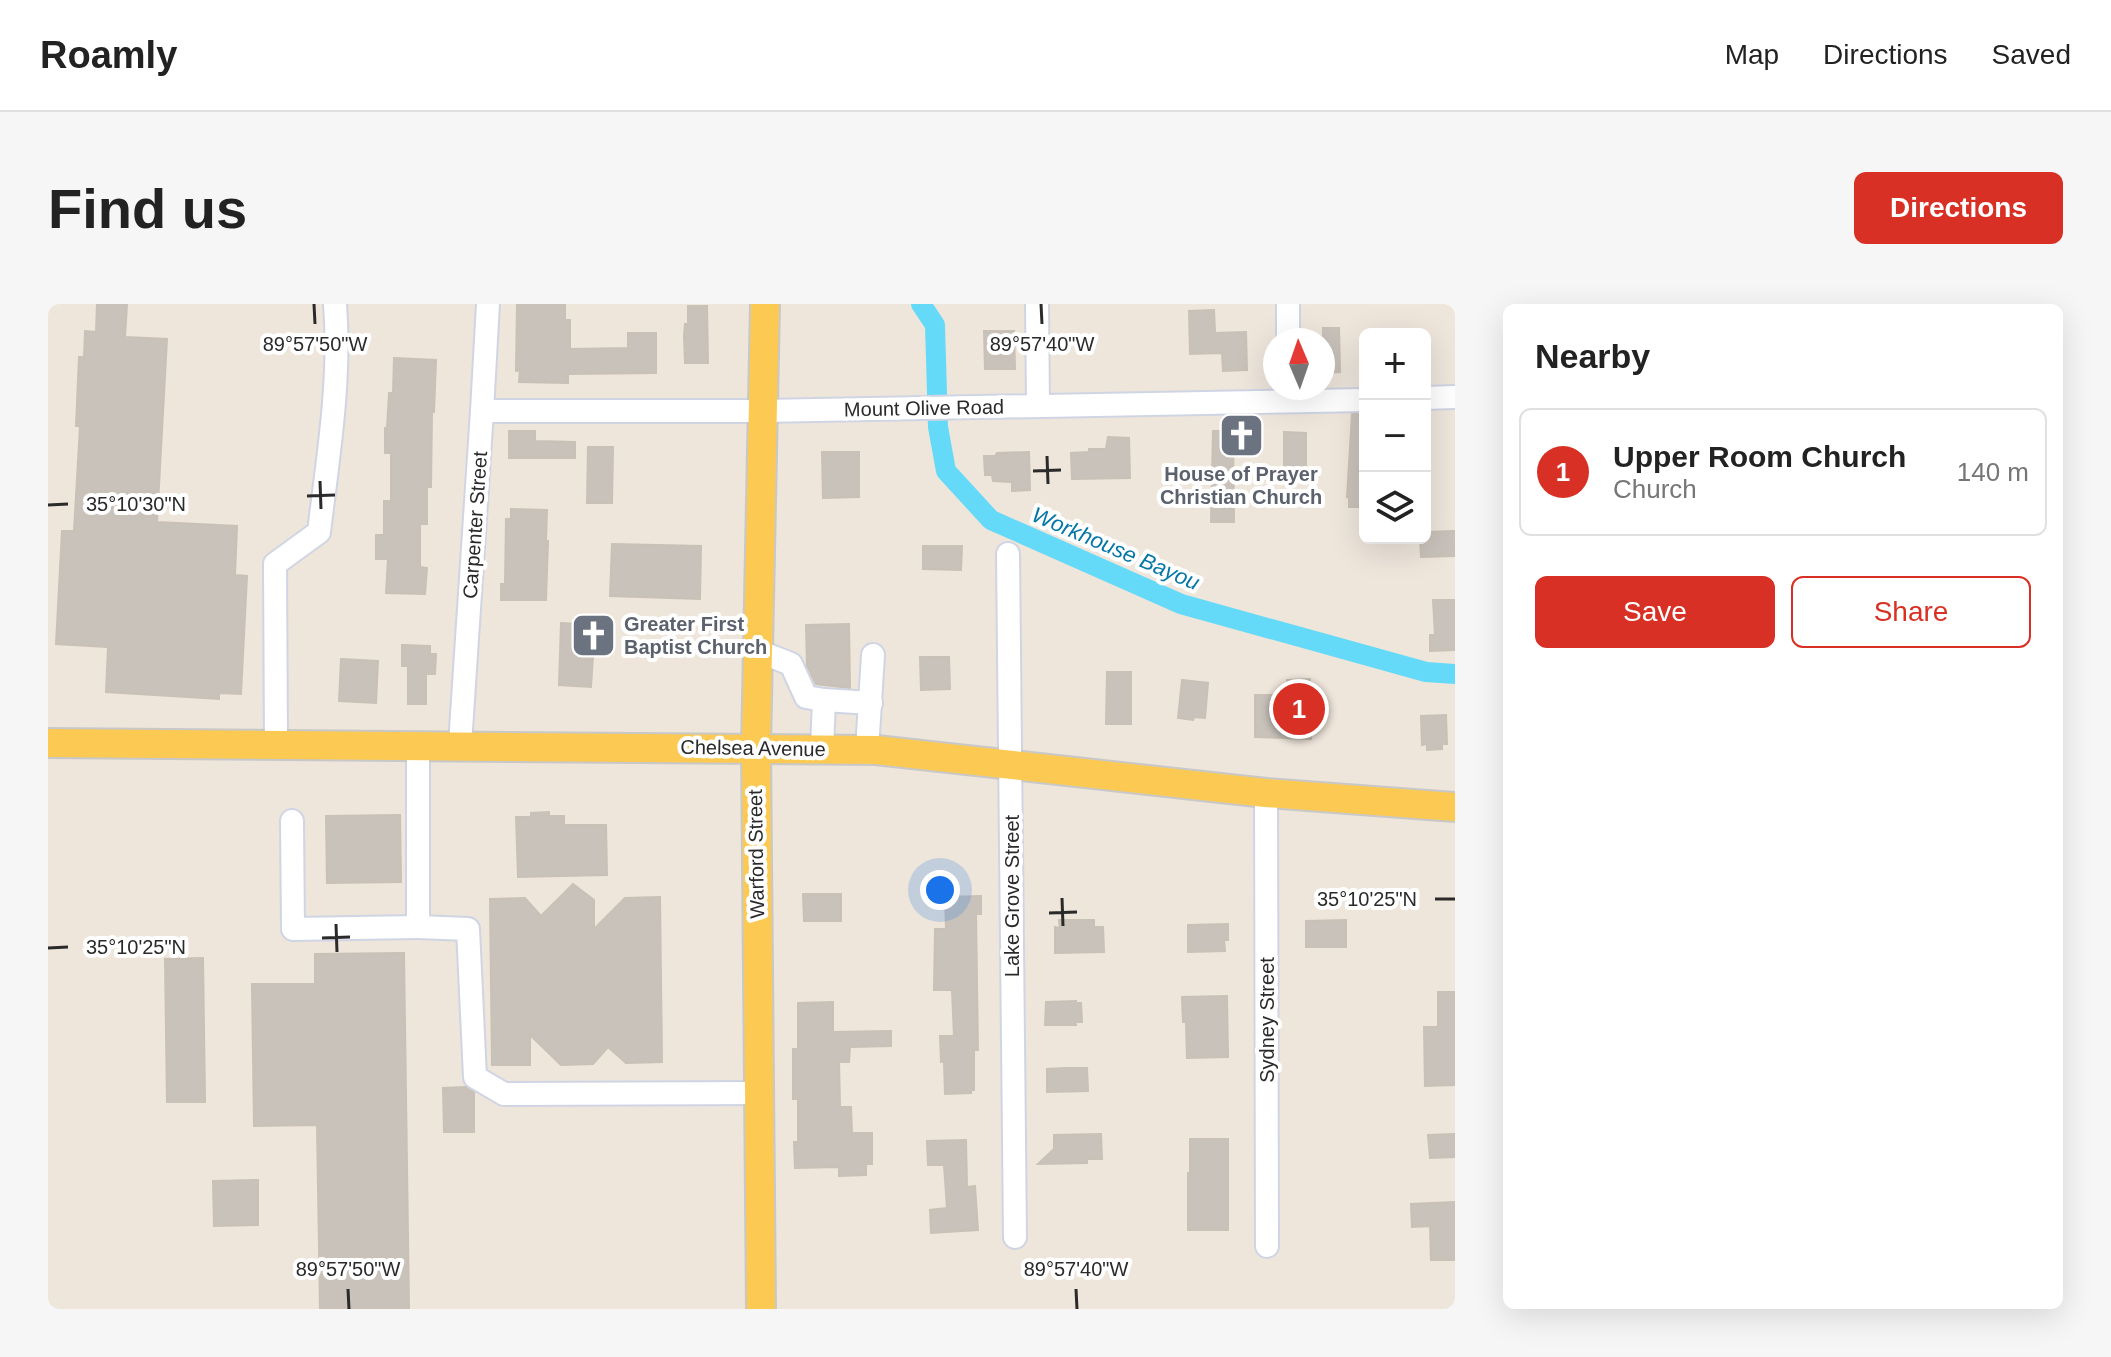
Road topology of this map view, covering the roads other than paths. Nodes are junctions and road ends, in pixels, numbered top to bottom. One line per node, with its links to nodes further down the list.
1 (335, 304): 21 (street)
2 (488, 304): 13 (street, Carpenter Street)
3 (765, 304): 14 (main road, Warford Street)
4 (1037, 304): 12 (street)
5 (1288, 304): 6 (street)
6 (1288, 328)
7 (1263, 396): 12 (street, Mount Olive Road)
8 (1455, 397): 10 (street)
9 (1335, 398): 11 (street, Mount Olive Road)
10 (1431, 398)
11 (1359, 400)
12 (1038, 405): 14 (street, Mount Olive Road)
13 (482, 411): 14 (street, Mount Olive Road); 23 (street, Carpenter Street)
14 (763, 411): 16 (main road, Warford Street)
15 (1008, 554): 27 (street, Lake Grove Street)
16 (758, 651): 18 (street); 24 (main road, Warford Street)
17 (873, 655): 19 (street)
18 (824, 700): 19 (street); 25 (street)
19 (871, 703): 26 (street)
20 (48, 743): 21 (main road, Chelsea Avenue)
21 (276, 744): 22 (main road, Chelsea Avenue)
22 (418, 745): 23 (main road, Chelsea Avenue); 31 (street)
23 (460, 745): 24 (main road, Chelsea Avenue)
24 (756, 748): 25 (main road, Chelsea Avenue); 32 (main road, Warford Street)
25 (822, 749): 26 (main road, Chelsea Avenue)
26 (867, 750): 27 (main road, Chelsea Avenue)
27 (1011, 766): 28 (main road, Chelsea Avenue); 33 (street, Lake Grove Street)
28 (1266, 793): 29 (main road, Chelsea Avenue); 34 (street, Sydney Street)
29 (1455, 807)
30 (292, 821): 31 (street)
31 (418, 927): 32 (street)
32 (759, 1093): 35 (main road, Warford Street)
33 (1015, 1237)
34 (1267, 1246)
35 (761, 1309)

